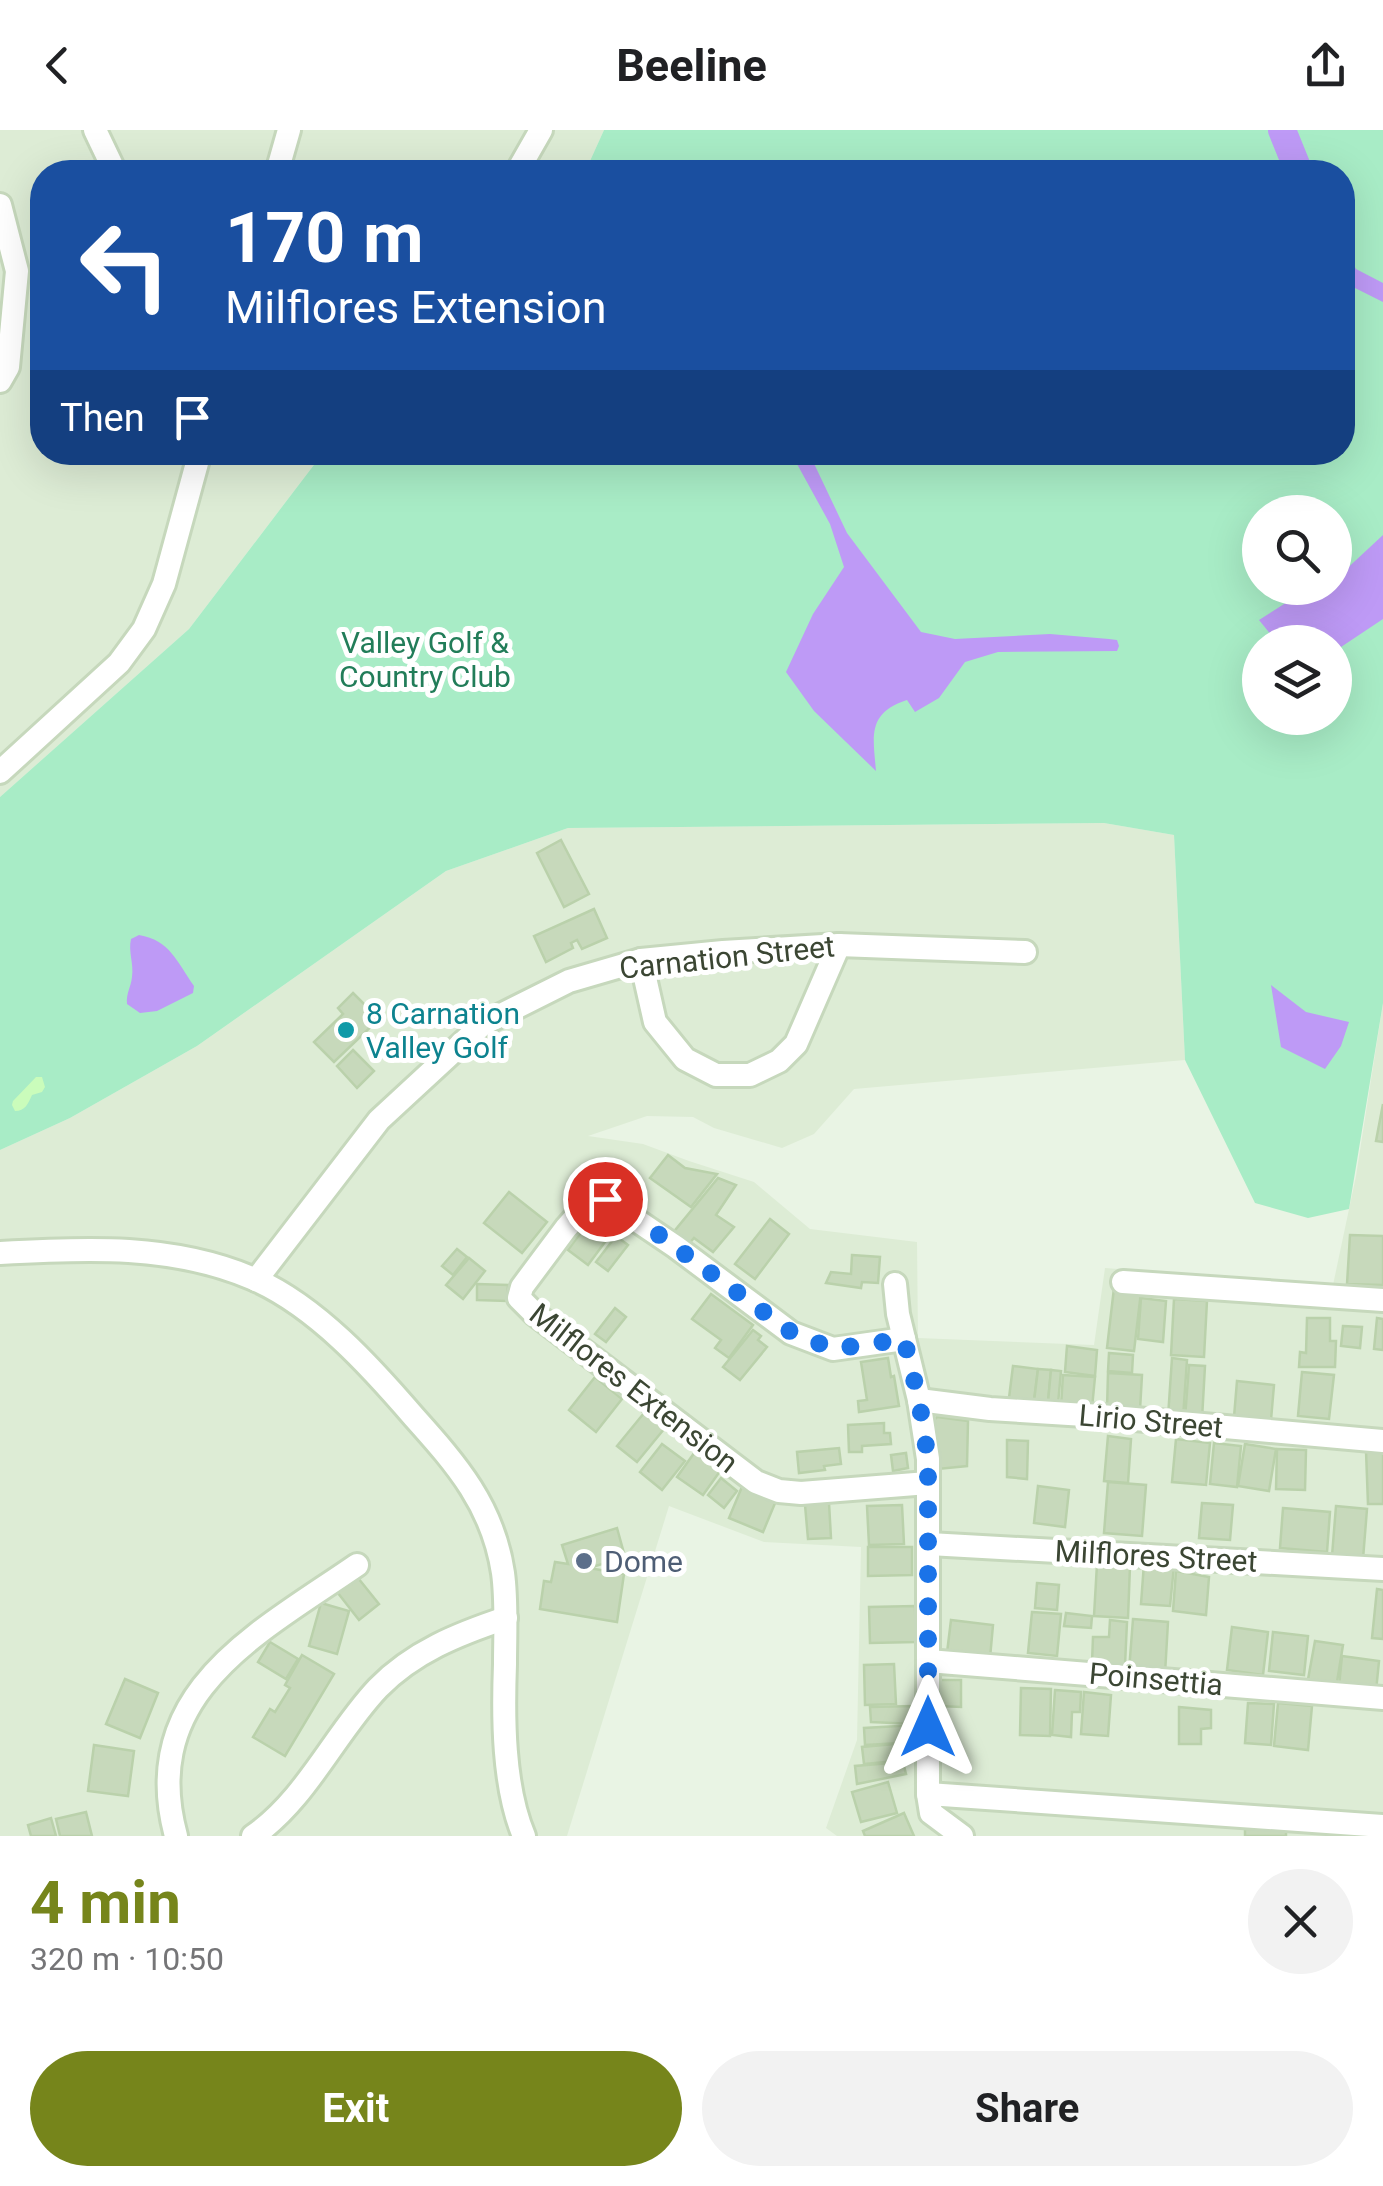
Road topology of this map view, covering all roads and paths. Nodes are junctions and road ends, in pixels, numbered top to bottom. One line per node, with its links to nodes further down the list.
1 (95, 130): 4 (street)
2 (288, 130): 5 (street)
3 (541, 130): 6 (street)
4 (109, 160)
5 (280, 160)
6 (524, 160)
7 (0, 204): 8 (street)
8 (0, 381)
9 (196, 465): 10 (street)
10 (0, 772)
11 (839, 945): 12 (street, Carnation Street); 13 (street, Carnation Street); 13 (street)
12 (1025, 952)
13 (640, 960): 15 (street, Carnation Street)
14 (0, 1253): 15 (street)
15 (256, 1280): 26 (street)
16 (1124, 1282): 18 (street)
17 (896, 1284): 19 (street)
18 (1383, 1300)
19 (904, 1339): 20 (street); 22 (street, Milflores Extension)
20 (919, 1400): 21 (street, Lirio Street); 22 (street)
21 (1383, 1441)
22 (928, 1482): 23 (street)
23 (929, 1544): 25 (street, Milflores Street); 27 (street)
24 (356, 1565): 31 (street)
25 (1383, 1568)
26 (506, 1618): 32 (street); 33 (street)
27 (928, 1661): 28 (street, Poinsettia); 29 (street)
28 (1383, 1698)
29 (928, 1794): 30 (street); 34 (street)
30 (1383, 1826)
31 (176, 1836)
32 (253, 1836)
33 (524, 1836)
34 (962, 1836)

